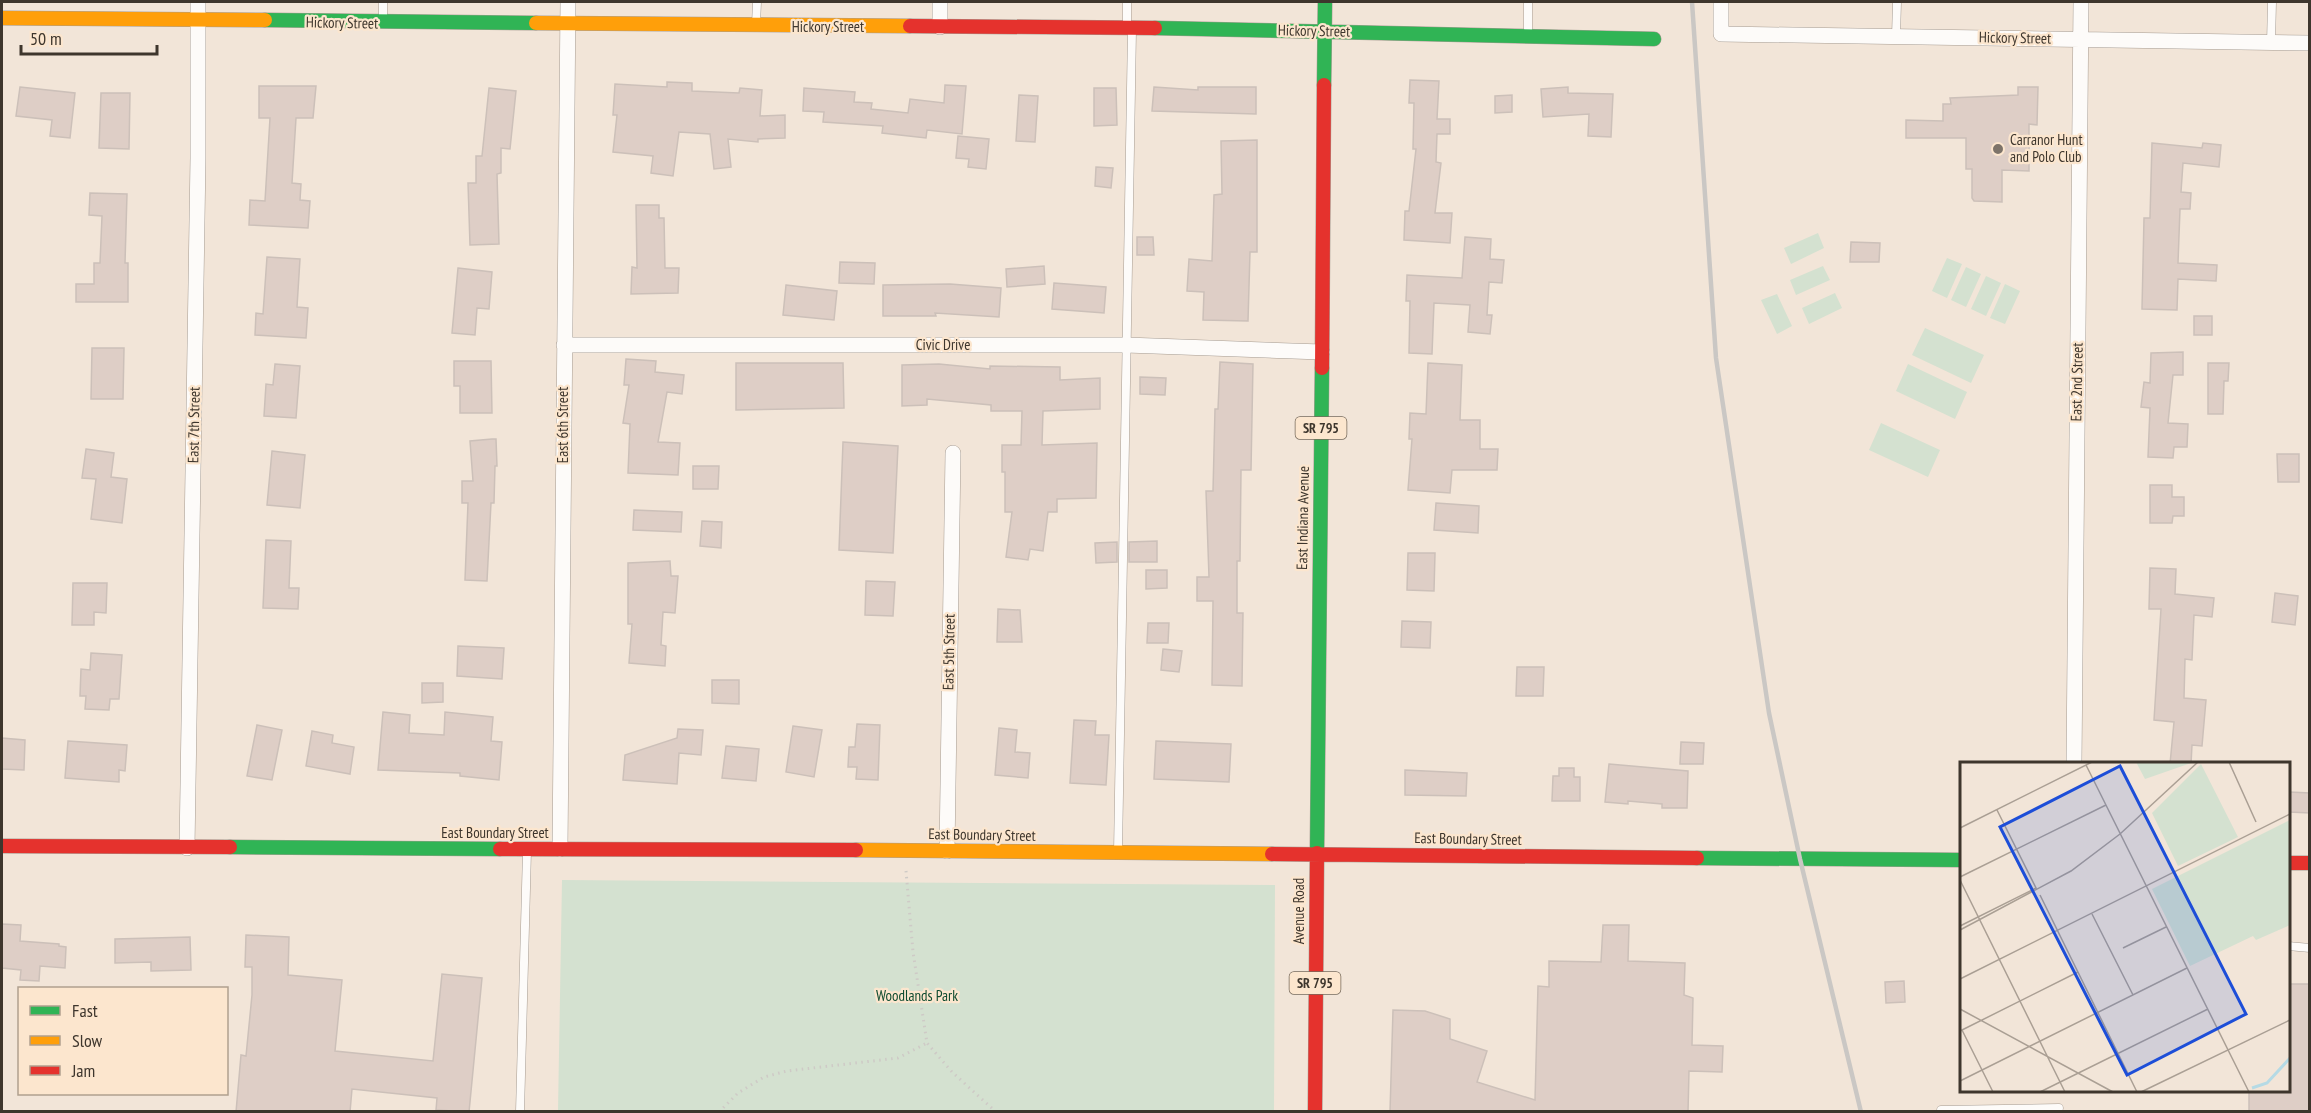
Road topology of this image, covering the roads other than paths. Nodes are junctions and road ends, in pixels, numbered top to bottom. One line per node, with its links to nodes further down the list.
1 (198, 2): 14 (street, East 7th Street)
2 (383, 2): 15 (lane)
3 (568, 2): 16 (street, East 6th Street)
4 (757, 2): 17 (lane)
5 (940, 2): 18 (street)
6 (1127, 2): 19 (lane)
7 (1325, 2): 20 (street, East Indiana Avenue / SR 795)
8 (1528, 2): 21 (lane)
9 (1722, 2): 22 (street, Hickory Street)
10 (1897, 2): 22 (lane)
11 (2081, 2): 24 (street, East 2nd Street)
12 (2272, 2): 25 (lane)
13 (2, 18): 14 (street, Hickory Street)
14 (198, 21): 15 (street, Hickory Street); 33 (street, East 7th Street)
15 (383, 23): 16 (street, Hickory Street)
16 (568, 26): 17 (street, Hickory Street); 27 (street, East 6th Street)
17 (756, 27): 18 (street, Hickory Street)
18 (940, 27): 19 (street, Hickory Street)
19 (1130, 29): 20 (street, Hickory Street); 28 (lane)
20 (1325, 30): 21 (street, Hickory Street); 29 (street, East Indiana Avenue / SR 795)
21 (1528, 36): 23 (street, Hickory Street)
22 (1896, 36): 24 (street, Hickory Street)
23 (1654, 39)
24 (2080, 39): 25 (street, Hickory Street); 31 (street, East 2nd Street)
25 (2271, 43): 26 (street, Hickory Street)
26 (2310, 43)
27 (564, 345): 28 (street, Civic Drive); 35 (street, East 6th Street)
28 (1126, 345): 29 (street, Civic Drive); 37 (lane)
29 (1322, 352): 38 (street, East Indiana Avenue / SR 795)
30 (952, 453): 36 (street, East 5th Street)
31 (2073, 762)
32 (2, 846): 33 (street, East Boundary Street)
33 (187, 848): 34 (street, East Boundary Street)
34 (528, 849): 35 (street, East Boundary Street); 46 (lane)
35 (560, 849): 36 (street, East Boundary Street)
36 (947, 851): 37 (street, East Boundary Street)
37 (1118, 854): 38 (street, East Boundary Street)
38 (1316, 855): 39 (street, East Boundary Street); 47 (street, Avenue Road / SR 795)
39 (1960, 860)
40 (2290, 863): 41 (street)
41 (2310, 863)
42 (2290, 946): 43 (lane)
43 (2310, 948)
44 (2059, 1108): 45 (lane)
45 (1941, 1110)
46 (520, 1112)
47 (1315, 1112)

